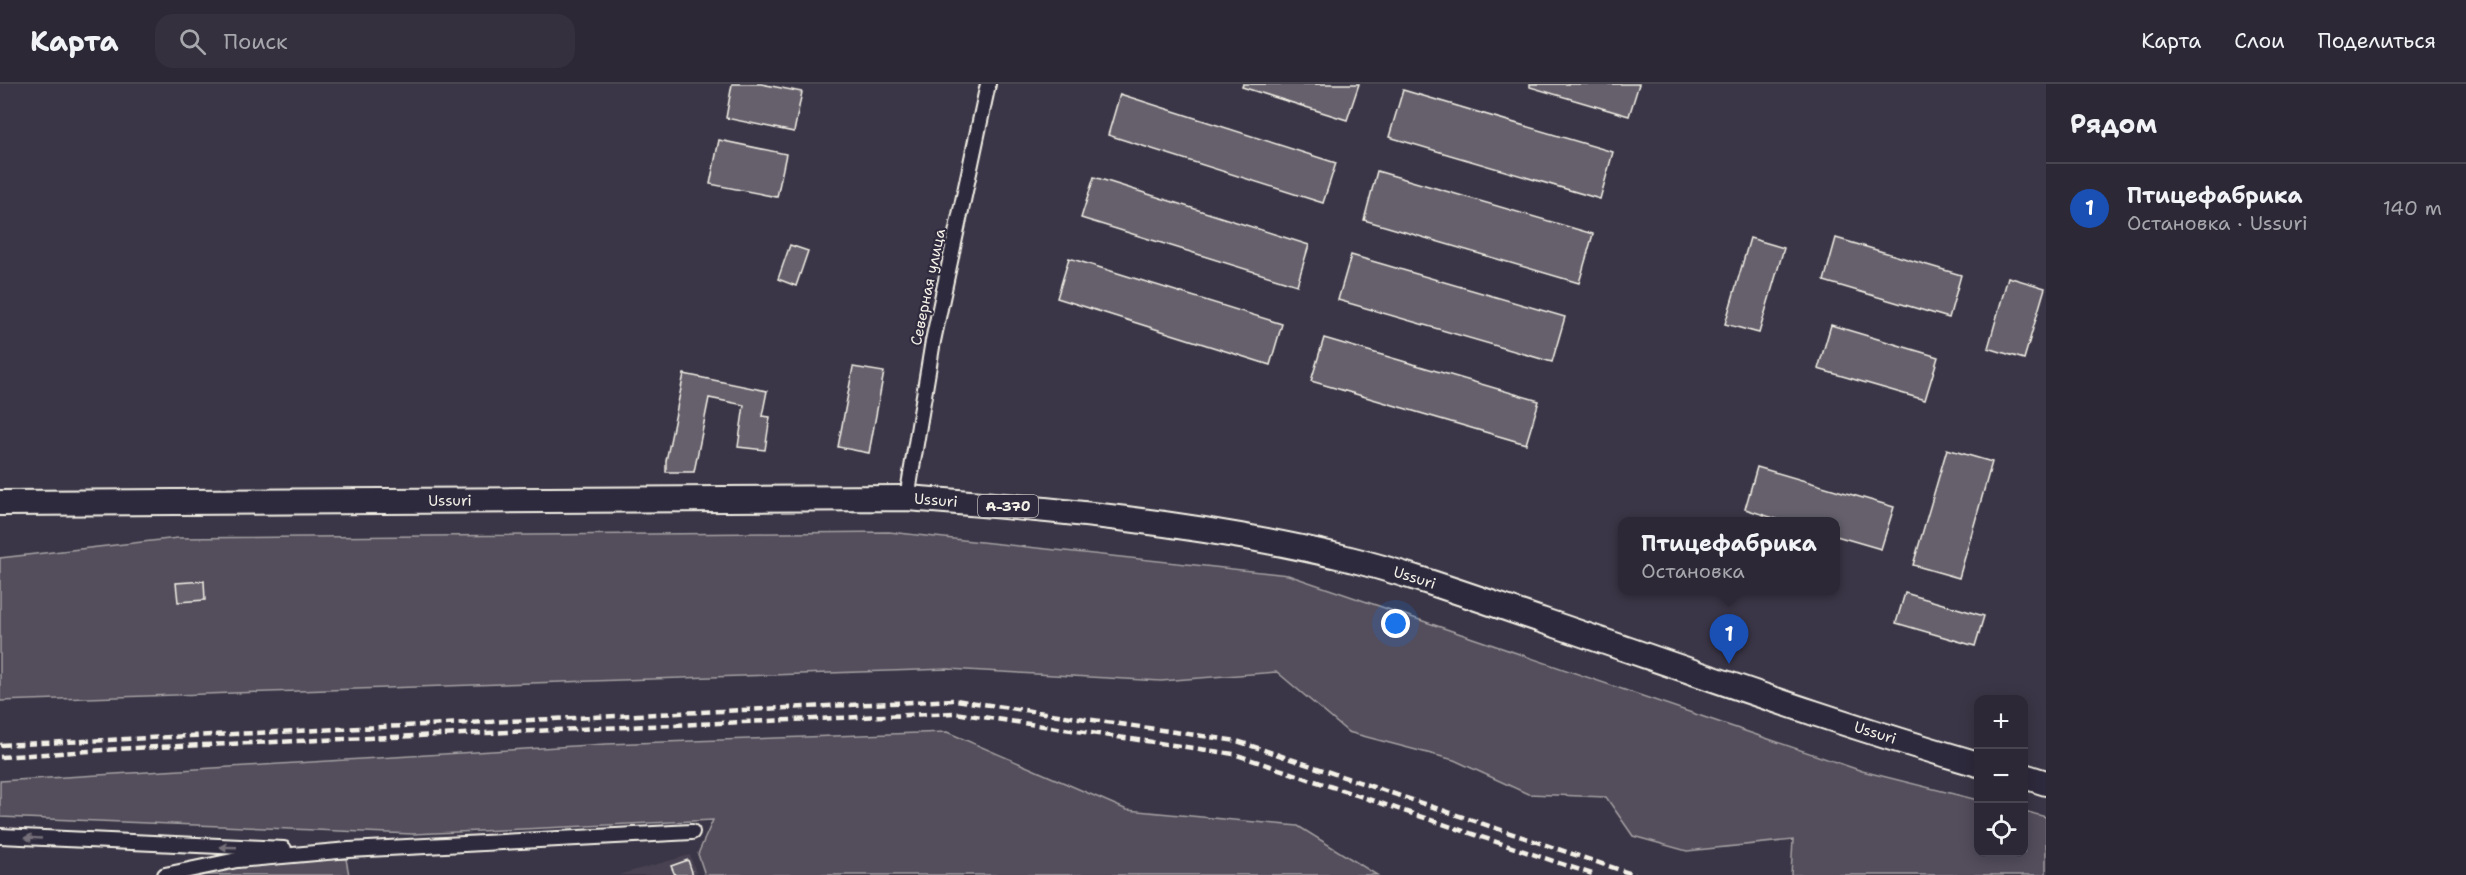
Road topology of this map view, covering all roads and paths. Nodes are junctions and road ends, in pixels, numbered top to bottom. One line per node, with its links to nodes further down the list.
1 (987, 84): 2 (street, Северная улица)
2 (907, 498): 3 (highway, Ussuri / А-370); 4 (highway, Ussuri / А-370)
3 (0, 503)
4 (1974, 763)
5 (2028, 777): 6 (highway)
6 (2046, 783)
7 (692, 832): 9 (street)
8 (0, 836): 9 (street, one-way to 8)
9 (349, 850): 10 (street)
10 (165, 875)

